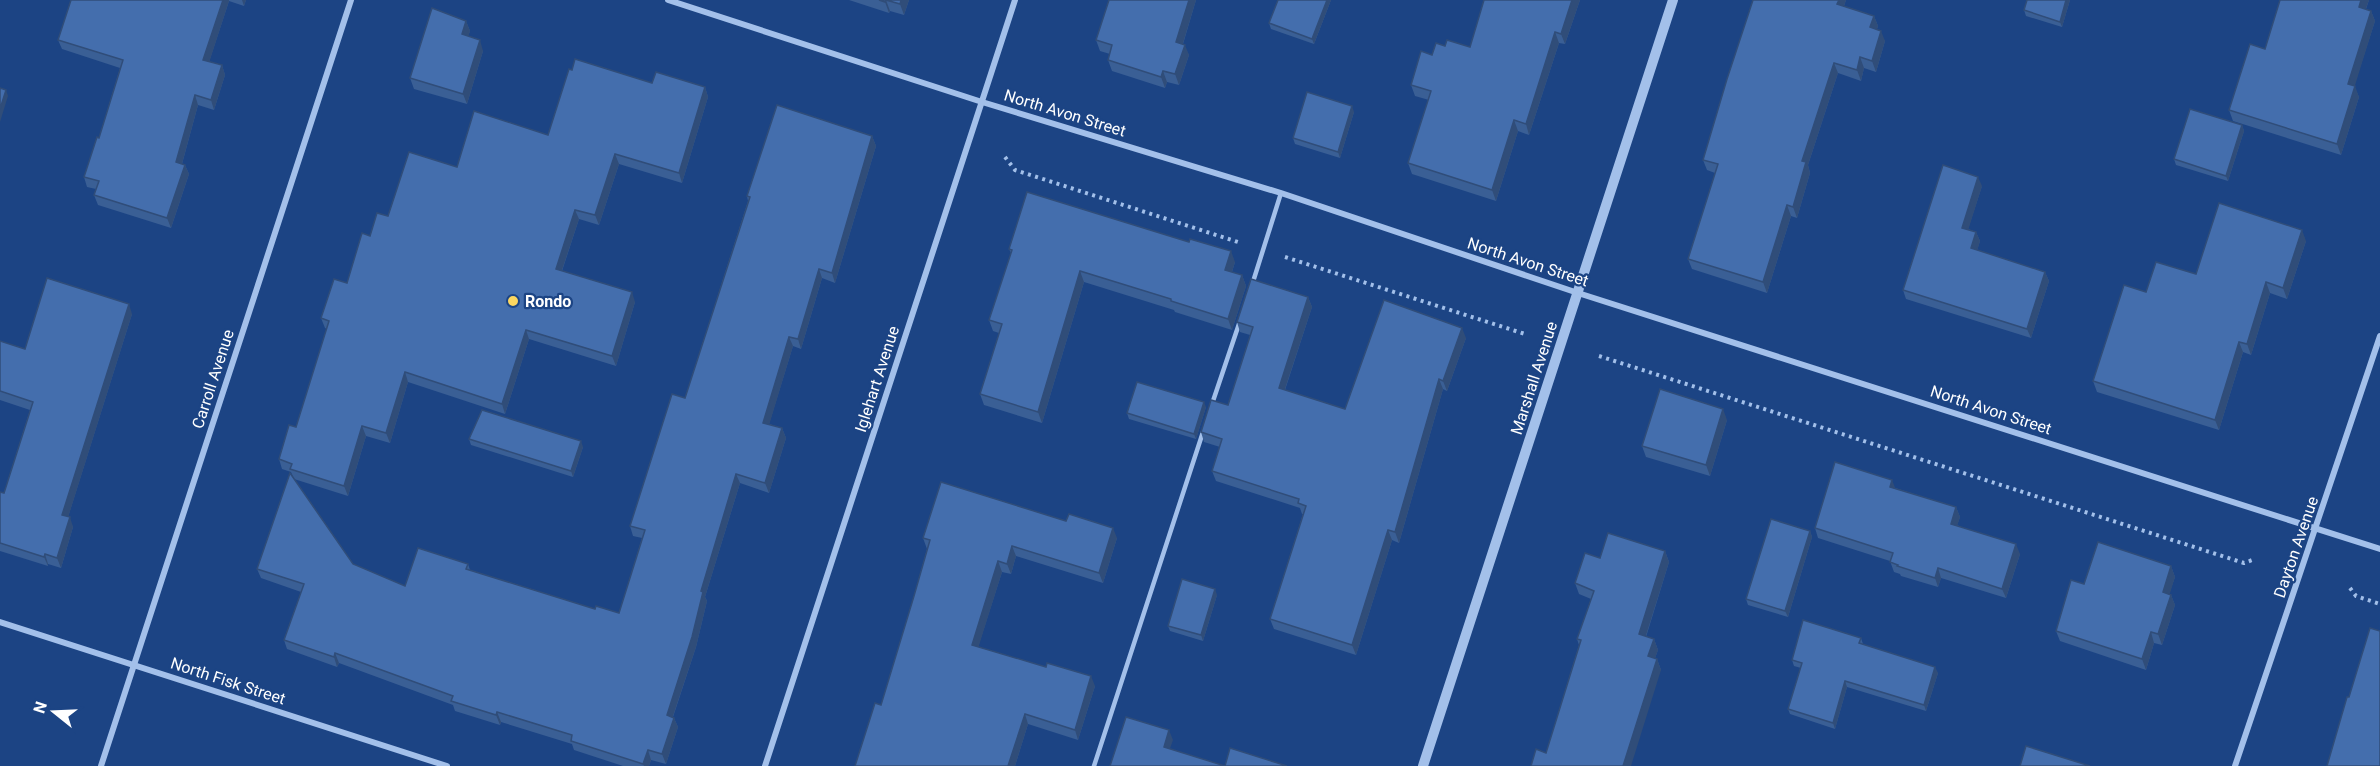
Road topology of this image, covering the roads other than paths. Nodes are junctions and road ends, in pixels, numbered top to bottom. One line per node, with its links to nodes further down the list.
1 (351, 0): 16 (street, Carroll Avenue)
2 (668, 0): 5 (street, North Avon Street)
3 (1015, 0): 5 (street, Iglehart Avenue)
4 (1673, 0): 7 (street, Marshall Avenue)
5 (982, 102): 6 (street, North Avon Street); 19 (street, Iglehart Avenue)
6 (1281, 193): 7 (street, North Avon Street); 8 (lane)
7 (1578, 293): 13 (street, North Avon Street); 21 (street, Marshall Avenue)
8 (1248, 295)
9 (1241, 317): 11 (lane)
10 (2380, 336): 13 (street, Dayton Avenue)
11 (1211, 407)
12 (1204, 429): 20 (lane)
13 (2316, 529): 14 (street, North Avon Street); 22 (street, Dayton Avenue)
14 (2380, 549)
15 (0, 622): 16 (street, North Fisk Street)
16 (134, 665): 17 (street, Carroll Avenue); 18 (street, North Fisk Street)
17 (101, 766)
18 (447, 766)
19 (765, 766)
20 (1094, 766)
21 (1423, 766)
22 (2235, 766)

